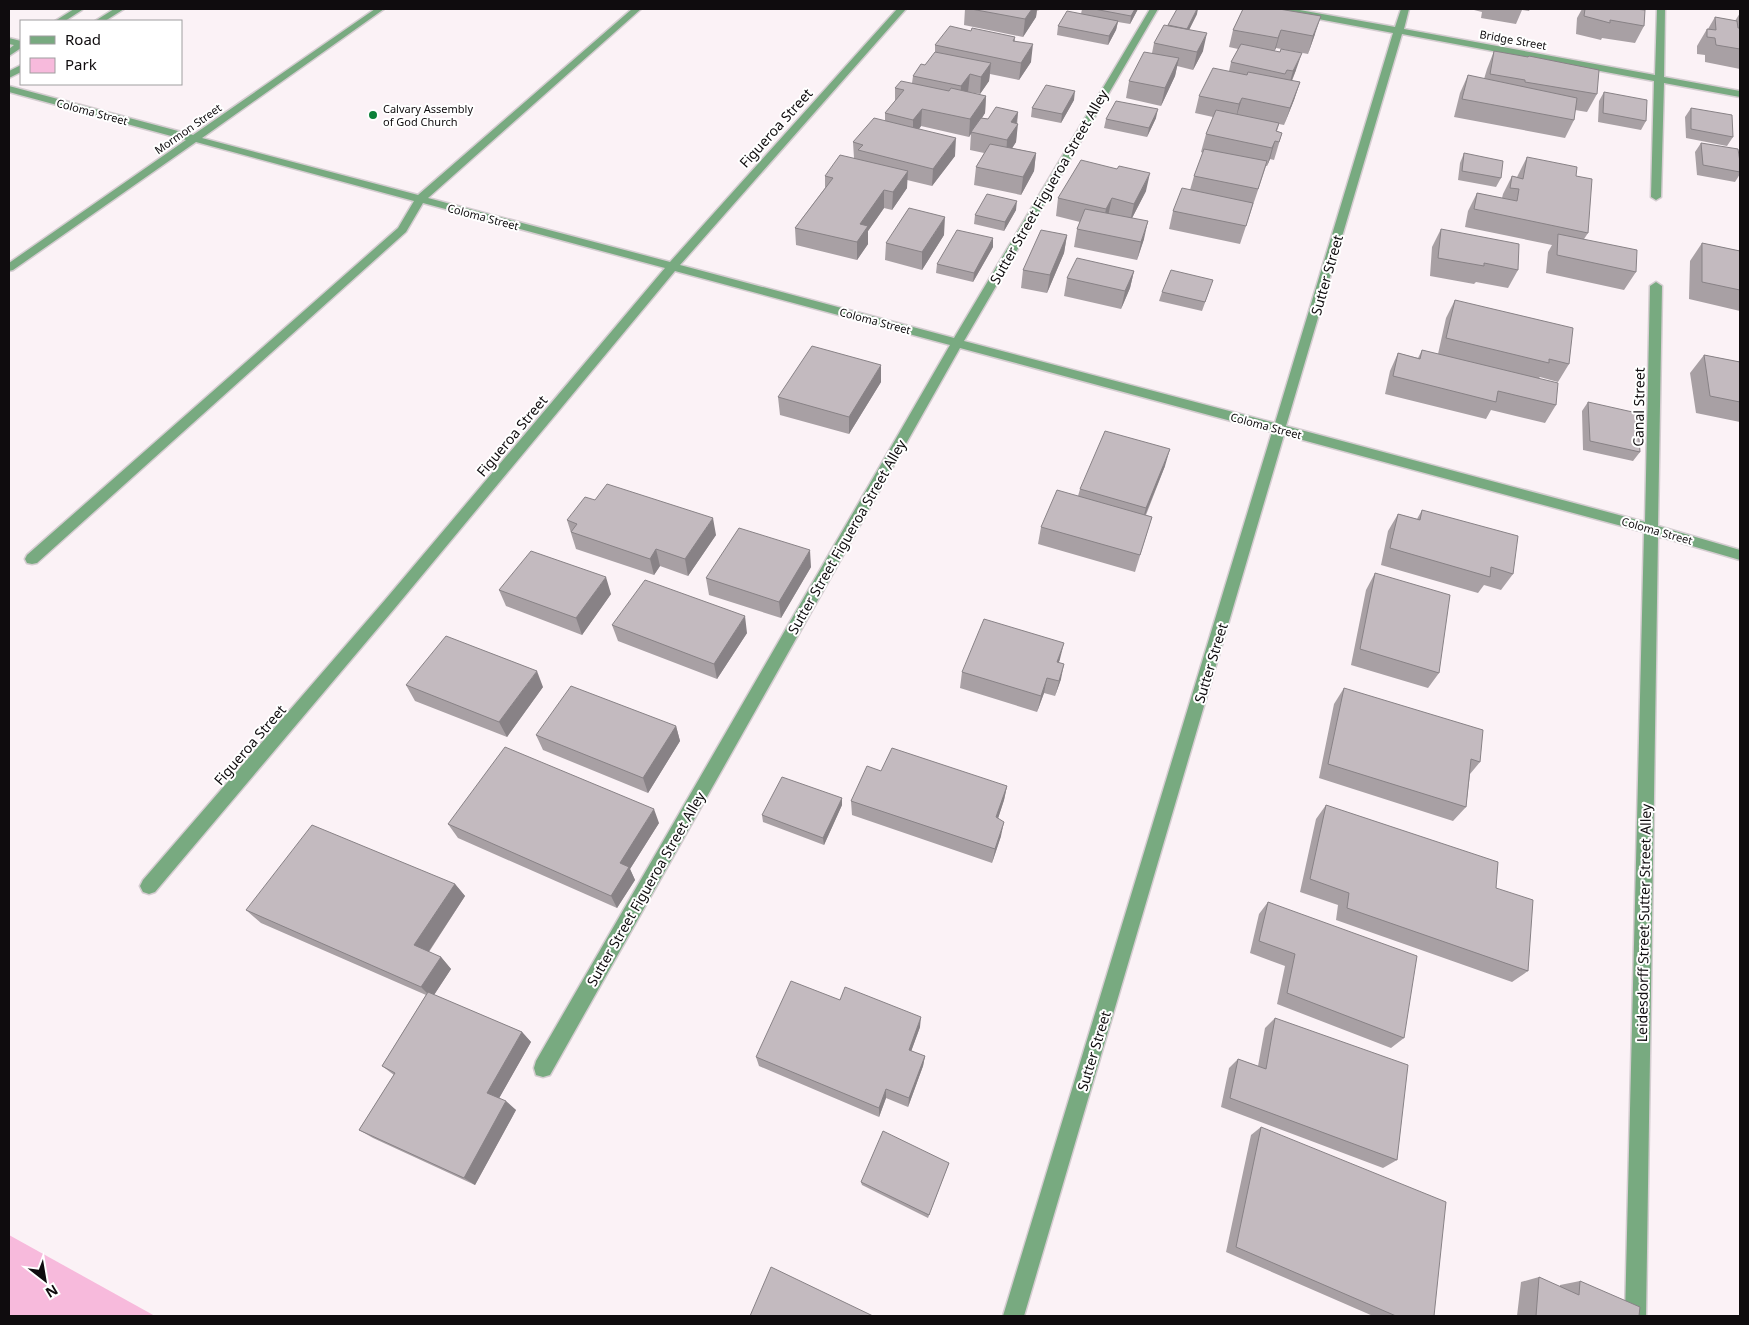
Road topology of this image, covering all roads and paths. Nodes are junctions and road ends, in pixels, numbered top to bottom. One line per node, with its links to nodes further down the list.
1 (120, 9): 11 (street)
2 (380, 9): 20 (street, Mormon Street)
3 (637, 9): 22 (street)
4 (902, 9): 23 (street, Figueroa Street)
5 (1154, 9): 26 (street, Sutter Street Figueroa Street Alley)
6 (1281, 9): 12 (street, Bridge Street)
7 (1405, 9): 12 (street, Sutter Street)
8 (1661, 9): 17 (street)
9 (78, 10): 10 (street)
10 (61, 20)
11 (101, 20)
12 (1399, 31): 17 (street, Bridge Street); 27 (street, Sutter Street)
13 (20, 45): 14 (street)
14 (9, 53)
15 (20, 69): 16 (street)
16 (9, 75)
17 (1659, 79): 19 (street, Bridge Street); 21 (street)
18 (9, 89): 20 (street, Coloma Street)
19 (1740, 94)
20 (194, 139): 22 (street, Coloma Street); 24 (street, Mormon Street)
21 (1656, 197)
22 (420, 200): 23 (street, Coloma Street); 30 (street)
23 (672, 267): 26 (street, Coloma Street); 31 (street, Figueroa Street)
24 (9, 268)
25 (1656, 286): 28 (street, Canal Street)
26 (957, 343): 27 (street, Coloma Street); 32 (street, Sutter Street Figueroa Street Alley)
27 (1281, 430): 28 (street, Coloma Street); 33 (street, Sutter Street)
28 (1652, 529): 29 (street, Coloma Street); 34 (street, Leidesdorff Street Sutter Street Alley)
29 (1740, 555)
30 (32, 559)
31 (149, 886)
32 (543, 1068)
33 (1014, 1316)
34 (1636, 1316)

